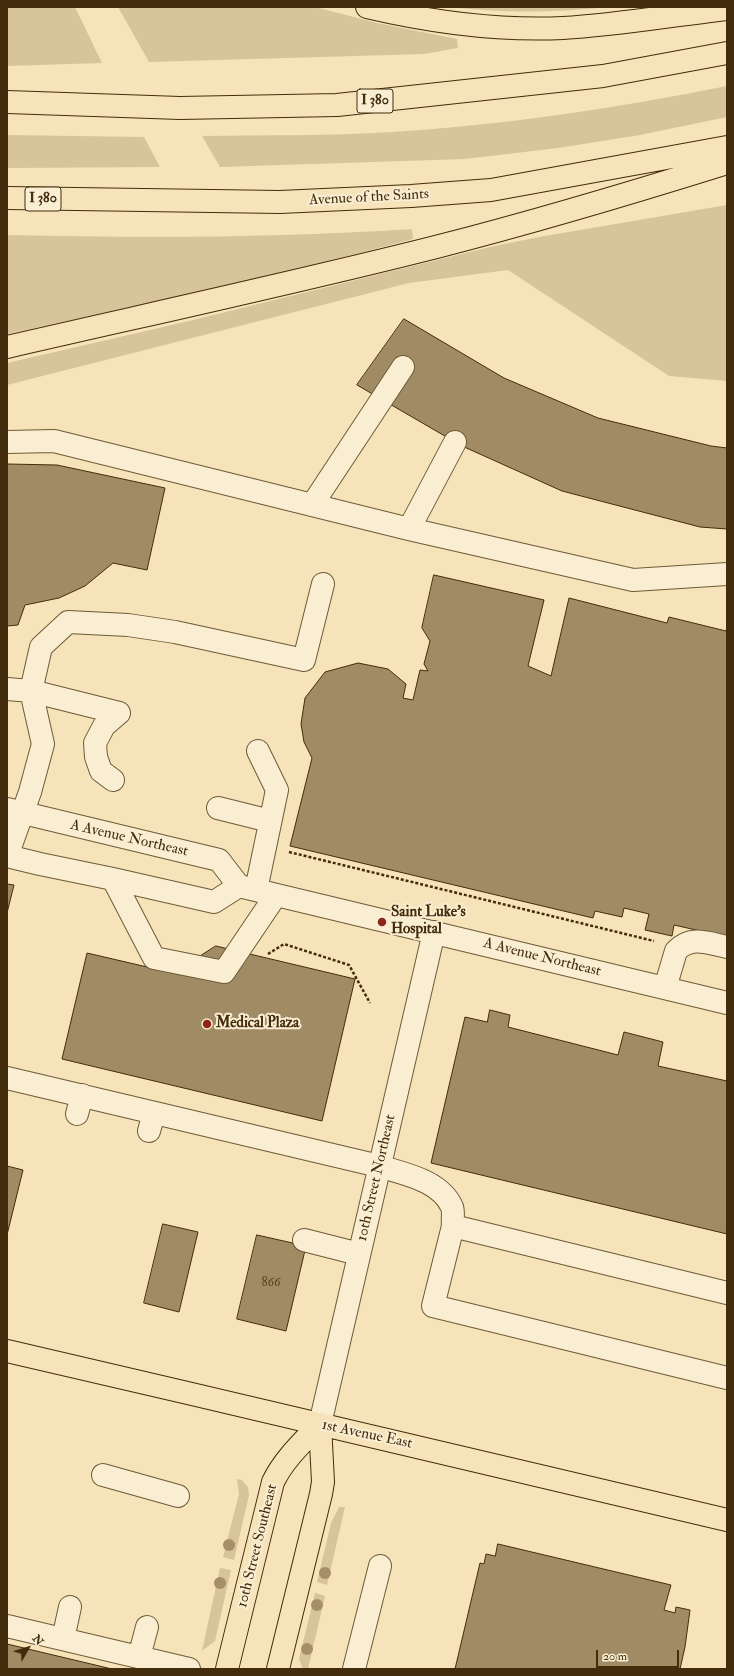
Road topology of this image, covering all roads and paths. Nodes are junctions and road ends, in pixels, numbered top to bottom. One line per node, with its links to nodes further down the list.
1 (367, 7): 2 (main road)
2 (727, 9)
3 (727, 53): 4 (main road, I 380)
4 (13, 102)
5 (727, 147): 7 (main road, Avenue of the Saints / I 380)
6 (727, 164): 8 (main road)
7 (7, 198)
8 (7, 347)
9 (403, 367): 12 (street)
10 (7, 442): 12 (street)
11 (455, 442): 13 (street)
12 (312, 505): 13 (street)
13 (410, 529): 14 (street)
14 (727, 574)
15 (322, 584): 17 (street)
16 (7, 688): 17 (street)
17 (31, 691): 19 (street); 21 (street)
18 (258, 751): 22 (street)
19 (113, 780)
20 (218, 808): 22 (street)
21 (15, 811): 24 (street); 26 (street, A Avenue Northeast)
22 (270, 822): 26 (street)
23 (286, 852): 28 (path)
24 (7, 856): 25 (street)
25 (113, 879): 26 (street); 26 (street)
26 (257, 890): 27 (street, A Avenue Northeast)
27 (434, 932): 30 (street, A Avenue Northeast); 33 (street, 10th Street Northeast)
28 (660, 942)
29 (727, 947): 30 (street)
30 (665, 988): 31 (street, A Avenue Northeast)
31 (727, 1002)
32 (8, 1081): 33 (street)
33 (379, 1166): 34 (street); 36 (street, 10th Street Northeast)
34 (453, 1226): 37 (street); 39 (street)
35 (304, 1240): 36 (street)
36 (359, 1254): 40 (street, 10th Street Northeast)
37 (727, 1293)
38 (7, 1351): 40 (main road, 1st Avenue East)
39 (727, 1378)
40 (320, 1424): 43 (main road, 1st Avenue East); 51 (main road, 10th Street Southeast); 52 (main road)
41 (102, 1475): 42 (street)
42 (178, 1496)
43 (727, 1520)
44 (380, 1566): 53 (street)
45 (70, 1607): 48 (street)
46 (7, 1626): 48 (street)
47 (147, 1627): 49 (street)
48 (63, 1639): 49 (street)
49 (140, 1657): 50 (street)
50 (189, 1669)
51 (226, 1669)
52 (278, 1669)
53 (354, 1669)

